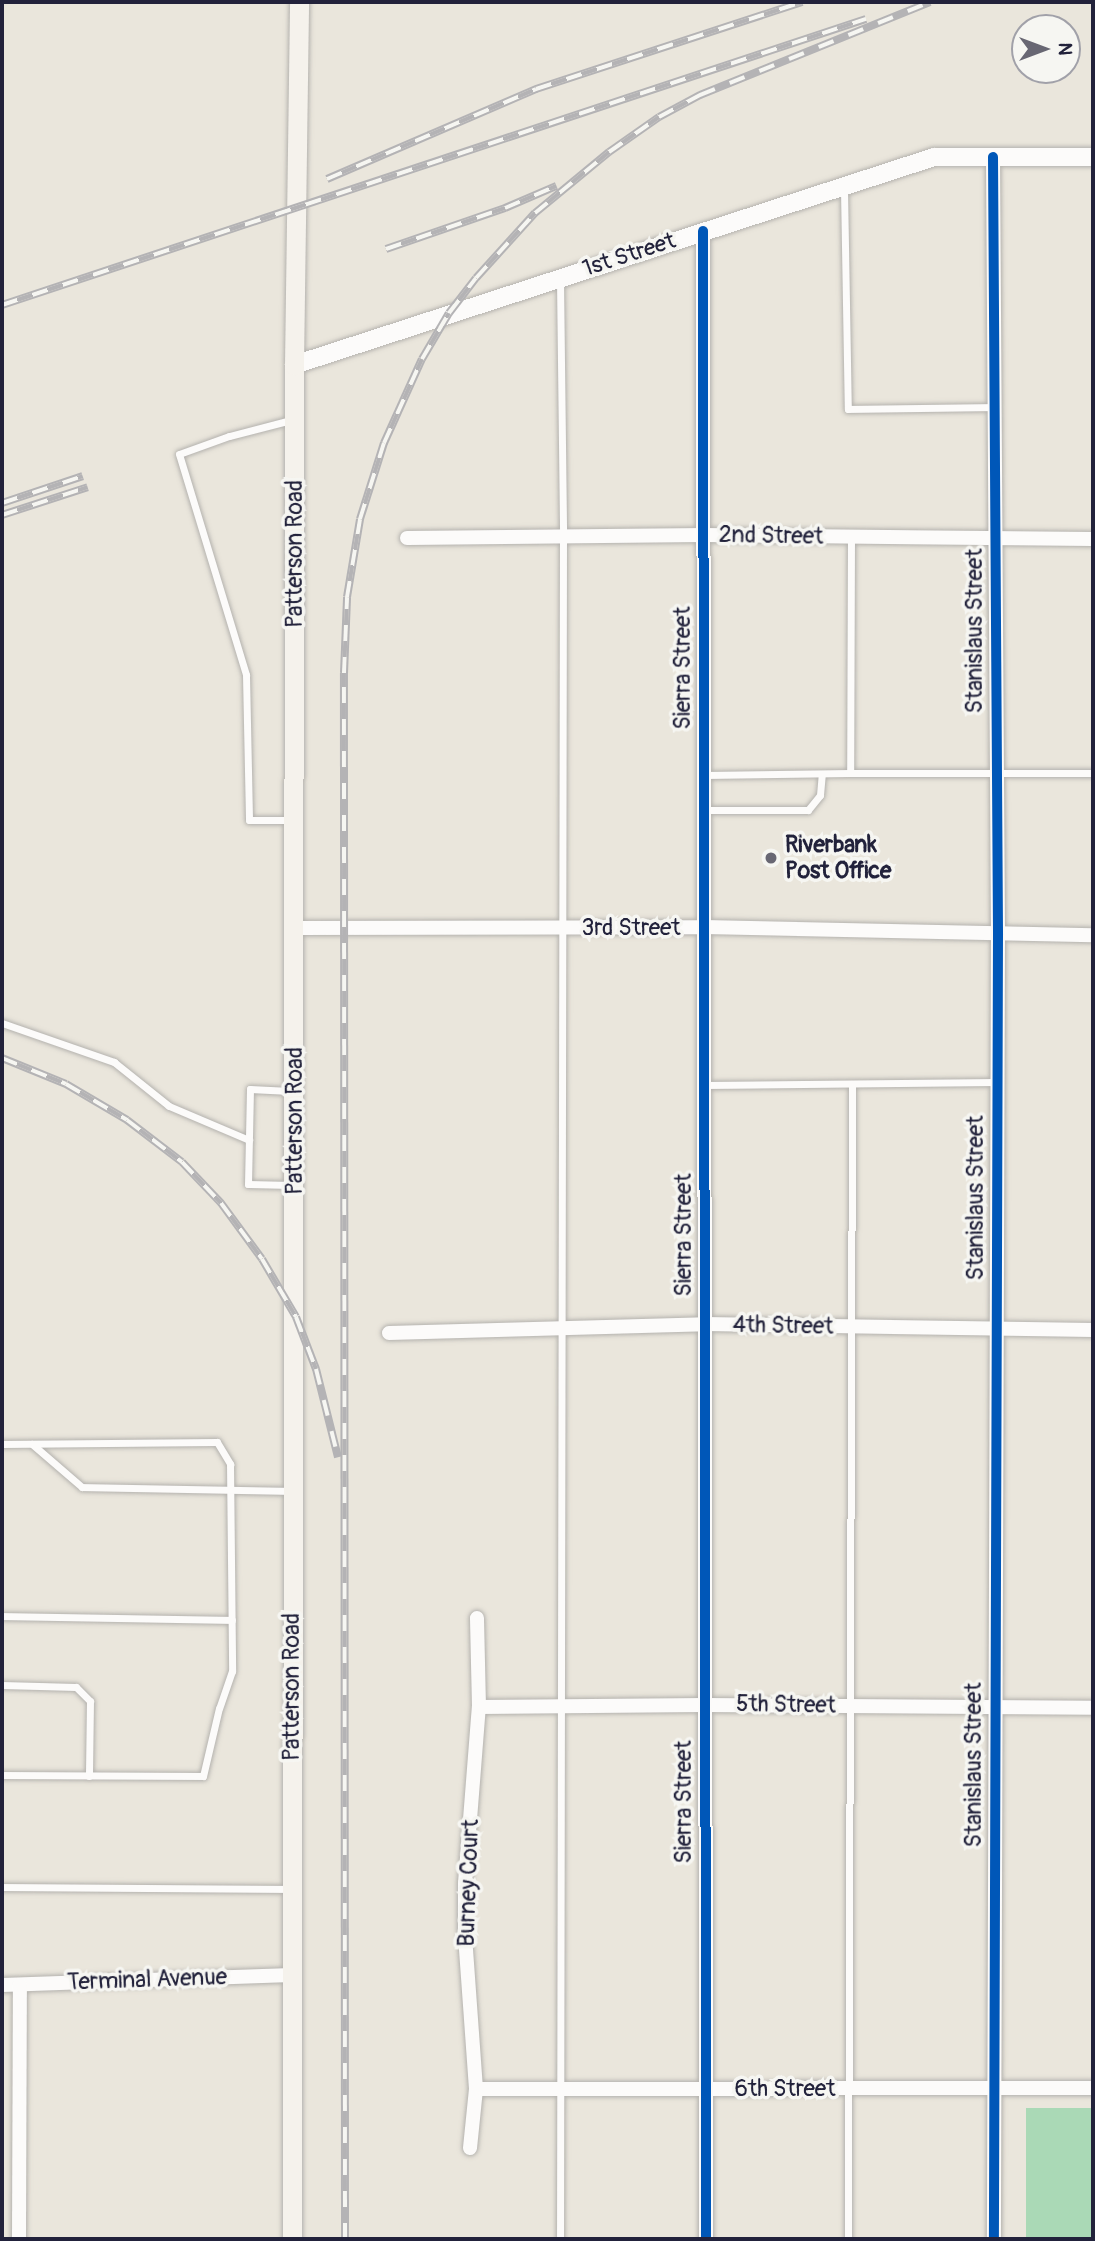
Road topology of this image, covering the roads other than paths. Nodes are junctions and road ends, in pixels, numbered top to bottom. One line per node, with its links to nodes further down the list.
1 (299, 2): 7 (main road, Patterson Road)
2 (993, 157): 3 (street, 1st Street); 4 (street, 1st Street); 8 (street, Stanislaus Street)
3 (1093, 157)
4 (844, 186): 5 (street, 1st Street); 8 (lane)
5 (703, 231): 6 (street, 1st Street); 10 (street, Sierra Street)
6 (559, 277): 7 (street, 1st Street); 11 (lane)
7 (294, 365): 9 (main road, Patterson Road)
8 (994, 407): 14 (street, Stanislaus Street)
9 (295, 419): 22 (main road, Patterson Road); 22 (lane)
10 (704, 534): 11 (street, 2nd Street); 12 (street, 2nd Street); 20 (street, Sierra Street)
11 (563, 536): 13 (street, 2nd Street); 24 (lane)
12 (852, 537): 14 (street, 2nd Street); 17 (lane)
13 (407, 538)
14 (995, 539): 15 (street, 2nd Street); 16 (street, Stanislaus Street)
15 (1093, 539)
16 (996, 772): 17 (lane); 18 (lane); 26 (street, Stanislaus Street)
17 (850, 773): 19 (lane)
18 (1093, 773)
19 (822, 774): 20 (lane); 21 (lane)
20 (704, 775): 21 (street, Sierra Street)
21 (704, 810): 25 (street, Sierra Street)
22 (294, 820): 23 (main road, Patterson Road)
23 (294, 928): 24 (street, 3rd Street); 32 (main road, Patterson Road)
24 (561, 928): 25 (street, 3rd Street); 37 (lane)
25 (704, 928): 26 (street, 3rd Street); 31 (street, Sierra Street)
26 (998, 935): 27 (street, 3rd Street); 29 (street, Stanislaus Street)
27 (1093, 935)
28 (2, 1023): 33 (lane)
29 (997, 1082): 30 (lane); 38 (street, Stanislaus Street)
30 (852, 1084): 31 (lane); 36 (lane)
31 (704, 1085): 35 (street, Sierra Street)
32 (295, 1091): 33 (lane); 34 (main road, Patterson Road)
33 (249, 1140): 34 (lane)
34 (295, 1185): 44 (main road, Patterson Road)
35 (705, 1324): 36 (street, 4th Street); 37 (street, 4th Street); 49 (street, Sierra Street)
36 (852, 1327): 38 (street, 4th Street); 51 (lane)
37 (561, 1328): 40 (street, 4th Street); 50 (lane)
38 (996, 1330): 39 (street, 4th Street); 53 (street, Stanislaus Street)
39 (1093, 1330)
40 (389, 1333)
41 (31, 1443): 42 (lane); 43 (lane); 43 (lane)
42 (2, 1444)
43 (230, 1490): 44 (lane); 47 (lane)
44 (291, 1490): 58 (main road, Patterson Road)
45 (2, 1616): 47 (lane)
46 (477, 1619): 52 (street, Burney Court)
47 (232, 1620): 56 (lane)
48 (2, 1685): 56 (lane)
49 (704, 1704): 50 (street, 5th Street); 51 (street, 5th Street); 67 (street, Sierra Street)
50 (560, 1706): 52 (street, 5th Street); 66 (lane)
51 (851, 1706): 53 (street, 5th Street); 62 (lane)
52 (480, 1707): 65 (street, Burney Court)
53 (996, 1708): 54 (street, 5th Street); 63 (street, Stanislaus Street)
54 (1093, 1708)
55 (2, 1775): 56 (lane)
56 (89, 1776)
57 (2, 1887): 58 (lane)
58 (292, 1889): 59 (main road, Patterson Road)
59 (292, 1975): 61 (street, Terminal Avenue); 70 (main road, Patterson Road)
60 (2, 1985): 61 (street, Terminal Avenue)
61 (20, 1985): 69 (street)
62 (848, 2088): 63 (street, 6th Street); 67 (street, 6th Street); 73 (lane)
63 (995, 2088): 64 (street, 6th Street); 74 (street, Stanislaus Street)
64 (1093, 2088)
65 (477, 2089): 66 (street, 6th Street); 68 (street, Burney Court)
66 (561, 2089): 67 (street, 6th Street); 71 (lane)
67 (707, 2089): 72 (street, Sierra Street)
68 (470, 2148)
69 (19, 2239)
70 (292, 2239)
71 (560, 2239)
72 (706, 2239)
73 (848, 2239)
74 (994, 2239)

